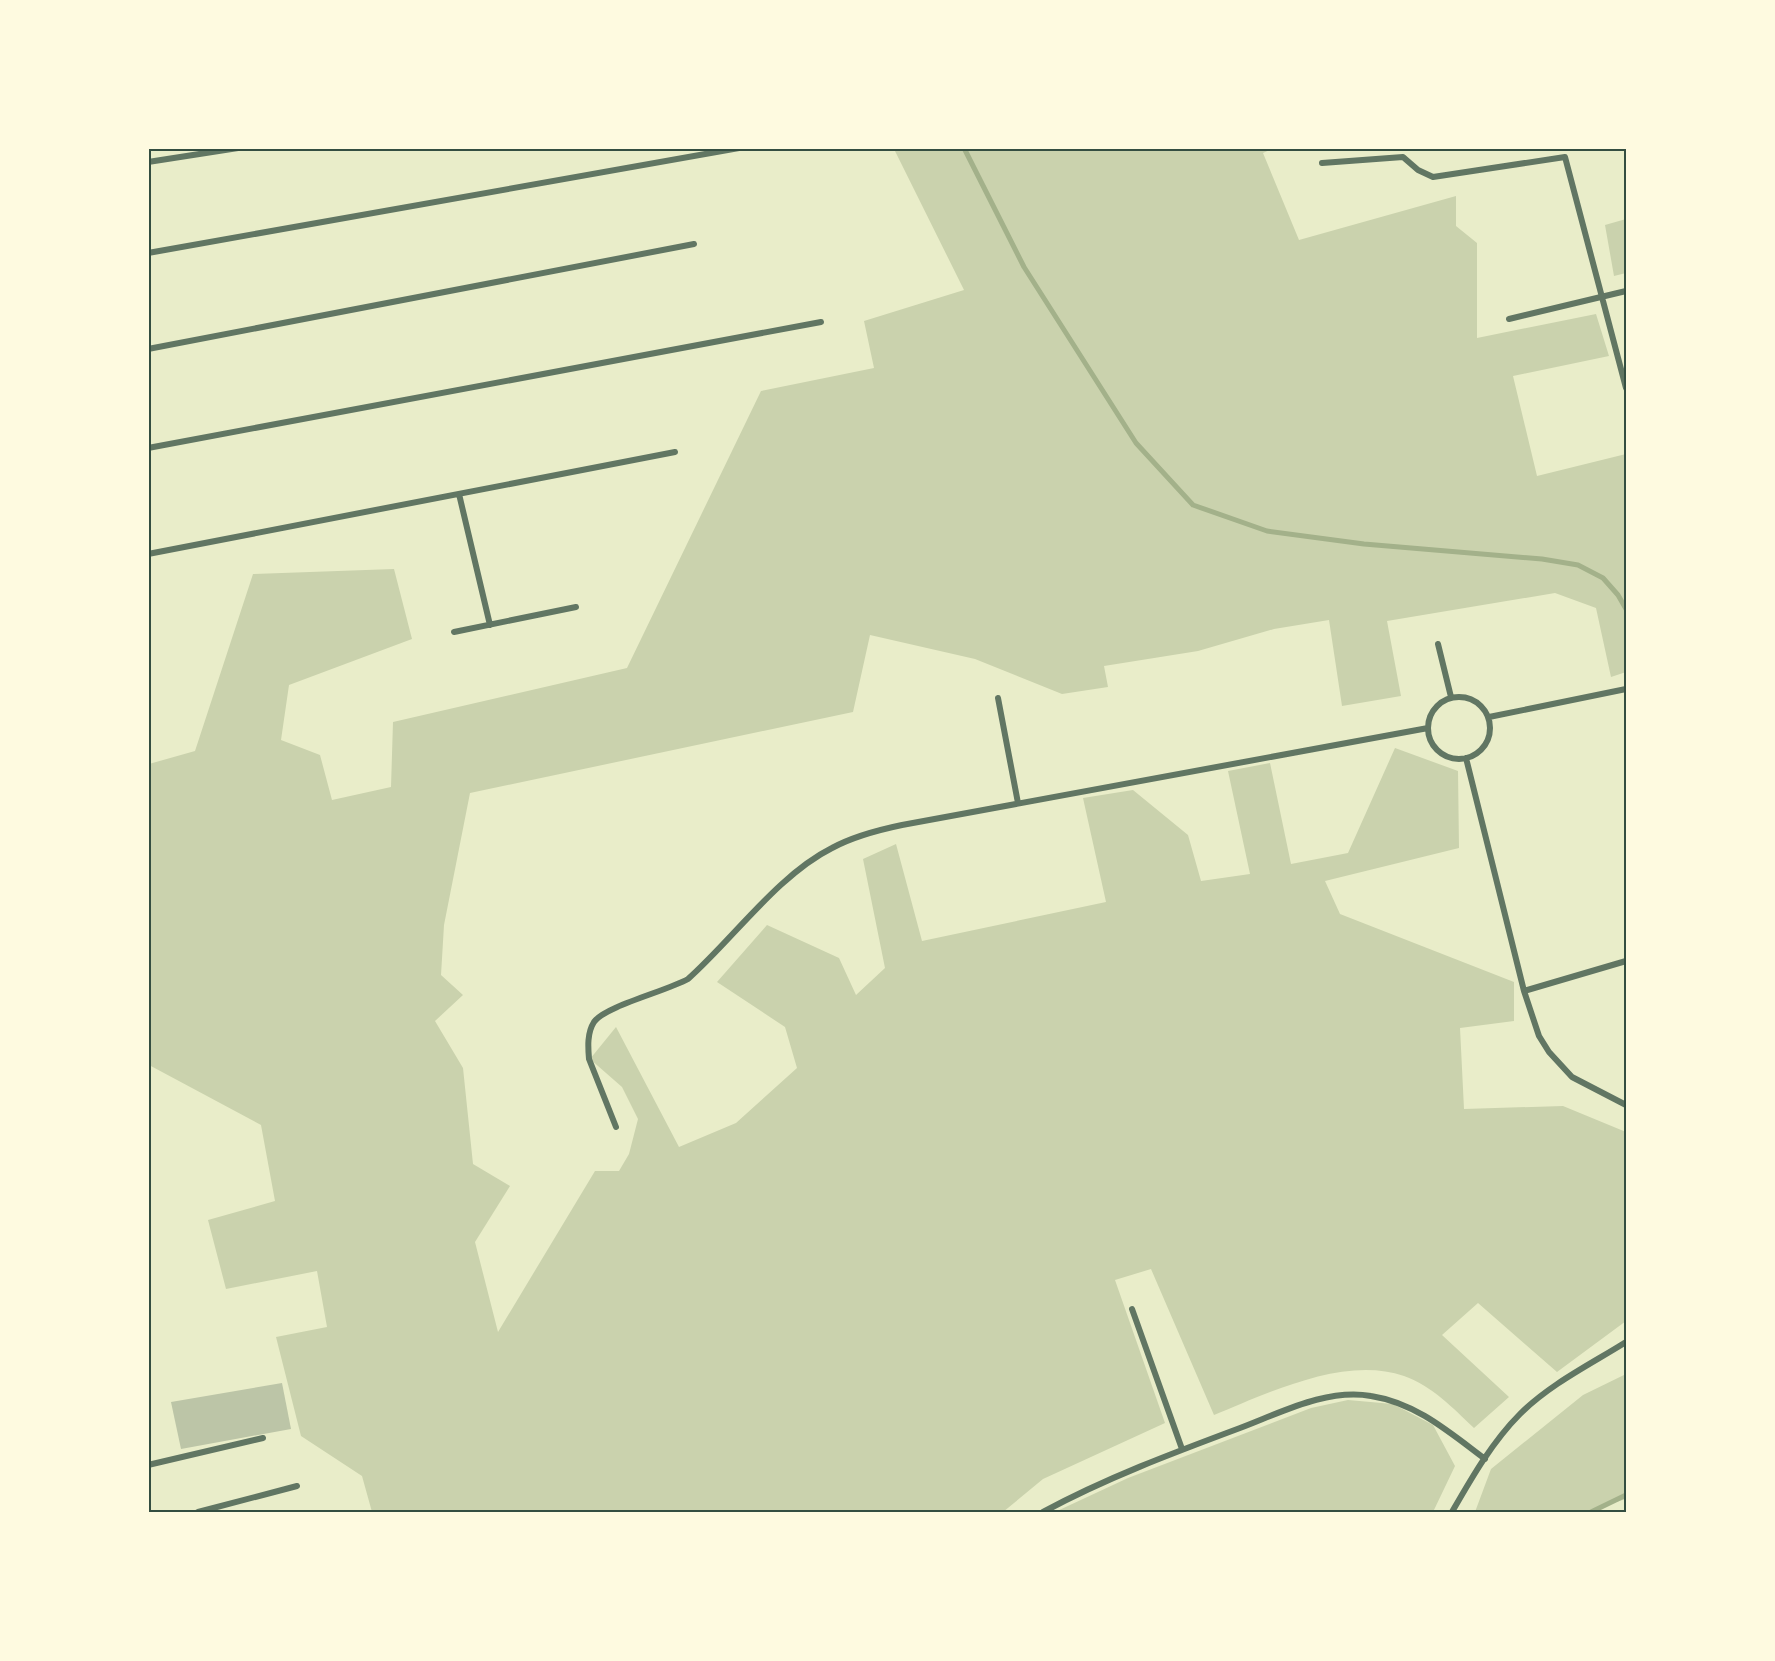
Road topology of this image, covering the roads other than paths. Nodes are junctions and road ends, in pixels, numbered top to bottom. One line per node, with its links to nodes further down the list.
1 (238, 148): 3 (street)
2 (739, 148): 6 (street)
3 (148, 162)
4 (1322, 163): 8 (street)
5 (694, 244): 11 (street)
6 (148, 253)
7 (1626, 291): 8 (street)
8 (1602, 297): 9 (street); 12 (street)
9 (1509, 319)
10 (821, 322): 13 (street)
11 (148, 349)
12 (1626, 388)
13 (148, 448)
14 (675, 452): 15 (street)
15 (459, 494): 16 (street); 18 (street)
16 (148, 554)
17 (576, 607): 18 (street)
18 (490, 624): 19 (street)
19 (454, 632)
20 (1438, 644): 22 (street)
21 (1626, 688): 24 (street)
22 (1451, 697): 24 (street); 25 (street)
23 (998, 698): 27 (street)
24 (1489, 717): 26 (street)
25 (1428, 728): 26 (street); 27 (street)
26 (1466, 758): 29 (street)
27 (1018, 803): 31 (street)
28 (1626, 961): 29 (street)
29 (1524, 991): 30 (street)
30 (1626, 1105)
31 (616, 1127)
32 (1132, 1309): 35 (street)
33 (1626, 1342): 36 (street)
34 (263, 1438): 37 (street)
35 (1182, 1449): 36 (street); 40 (street)
36 (1485, 1459): 41 (street)
37 (148, 1465)
38 (297, 1486): 39 (street)
39 (198, 1512)
40 (1043, 1512)
41 (1452, 1512)

